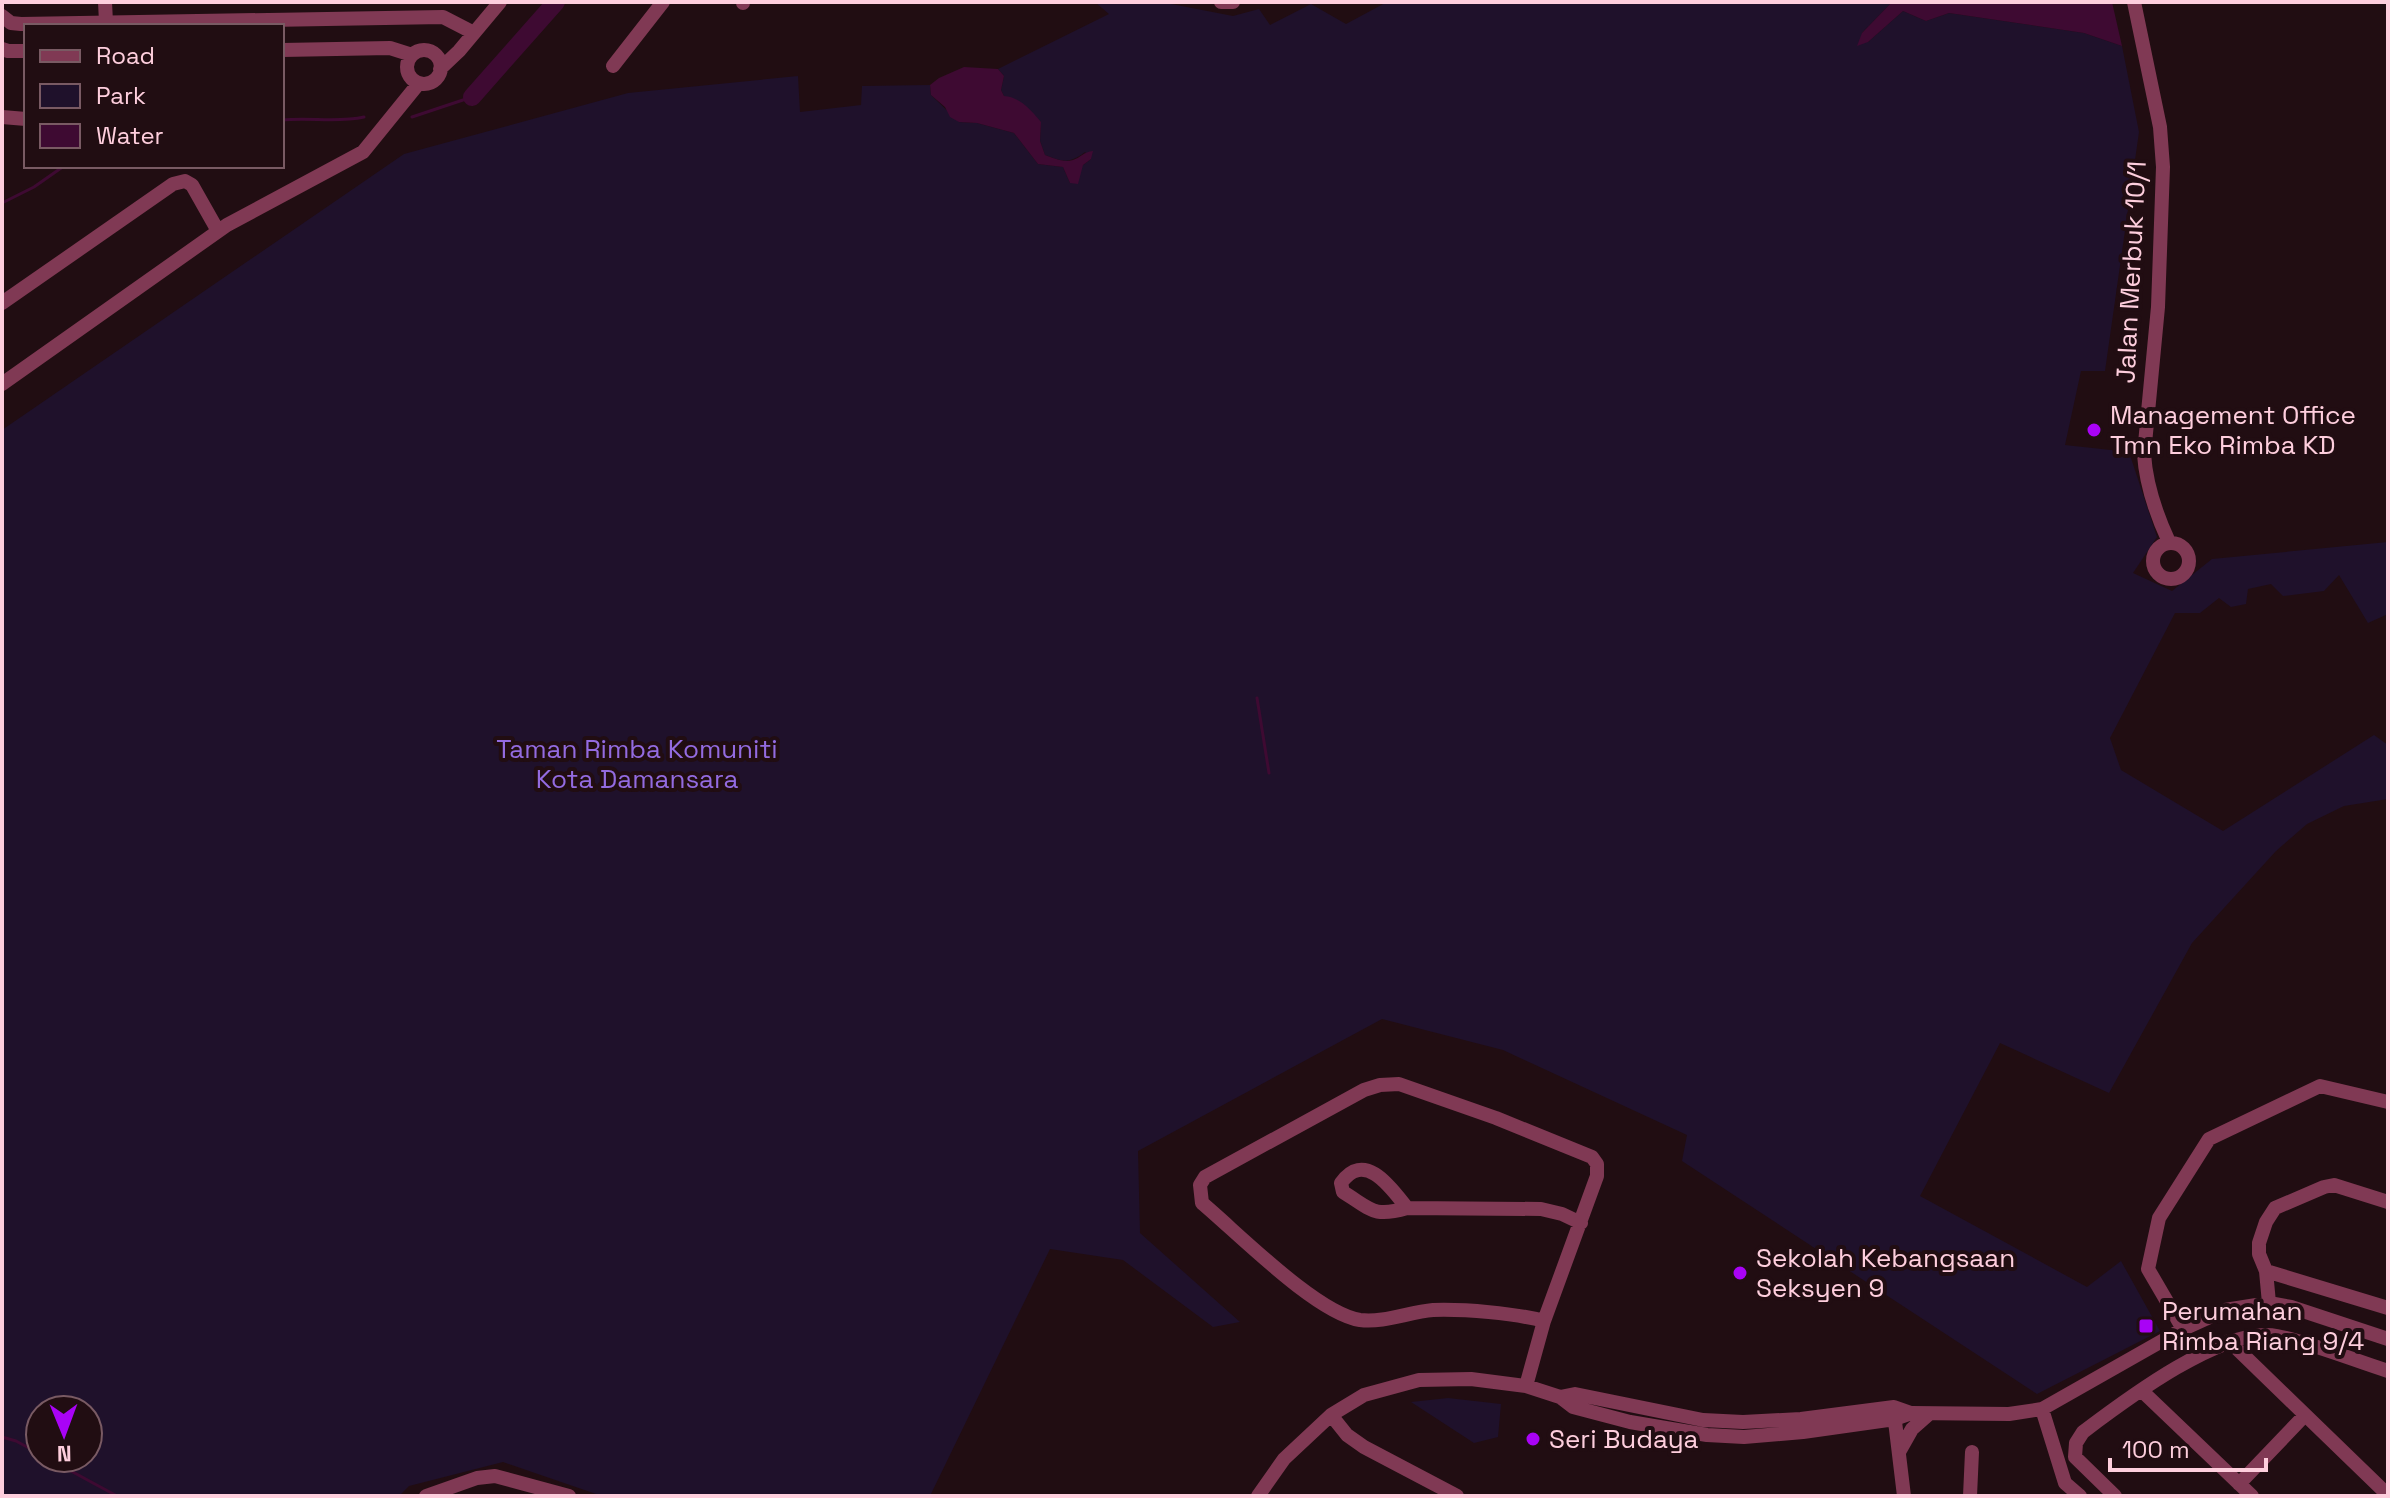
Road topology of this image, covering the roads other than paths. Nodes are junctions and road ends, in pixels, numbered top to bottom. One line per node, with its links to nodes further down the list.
1 (105, 2): 9 (street)
2 (490, 2): 10 (street)
3 (500, 2): 10 (street)
4 (663, 2): 16 (street)
5 (1221, 2): 6 (street)
6 (1233, 2)
7 (2134, 2): 23 (street, Jalan Merbuk 10/1)
8 (7, 20): 9 (street)
9 (106, 22): 10 (street)
10 (471, 30): 15 (street)
11 (2, 49): 13 (street)
12 (284, 50): 14 (street)
13 (24, 51)
14 (412, 55): 15 (street); 17 (street)
15 (439, 63): 17 (street)
16 (613, 66)
17 (419, 83): 20 (street)
18 (2, 117): 19 (street)
19 (24, 119)
20 (218, 231): 21 (street); 22 (street)
21 (2, 303)
22 (2, 384)
23 (2169, 542)
24 (2388, 1102): 32 (street)
25 (2388, 1202): 28 (street)
26 (1407, 1208): 27 (street)
27 (1581, 1223): 31 (street); 31 (street)
28 (2266, 1271): 29 (street); 30 (street)
29 (2269, 1303): 32 (street); 33 (street)
30 (2388, 1308)
31 (1544, 1321): 36 (street)
32 (2183, 1329): 38 (street)
33 (2388, 1339)
34 (2229, 1341): 35 (street); 37 (street); 43 (street)
35 (2388, 1371)
36 (1526, 1386): 40 (street); 42 (street)
37 (2142, 1391): 47 (street); 56 (street)
38 (2042, 1409): 41 (street); 55 (street)
39 (1894, 1413): 40 (street); 41 (street); 44 (street); 45 (street)
40 (1632, 1414): 44 (street)
41 (1929, 1414): 45 (street)
42 (1331, 1415): 51 (street); 52 (street)
43 (2305, 1415): 47 (street); 48 (street)
44 (1866, 1423): 45 (street)
45 (1898, 1449): 53 (street)
46 (1972, 1452): 54 (street)
47 (2239, 1484): 57 (street)
48 (2388, 1495)
49 (426, 1496): 50 (street)
50 (569, 1496)
51 (1258, 1496)
52 (1457, 1496)
53 (1904, 1496)
54 (1970, 1496)
55 (2080, 1496)
56 (2115, 1496)
57 (2252, 1496)

